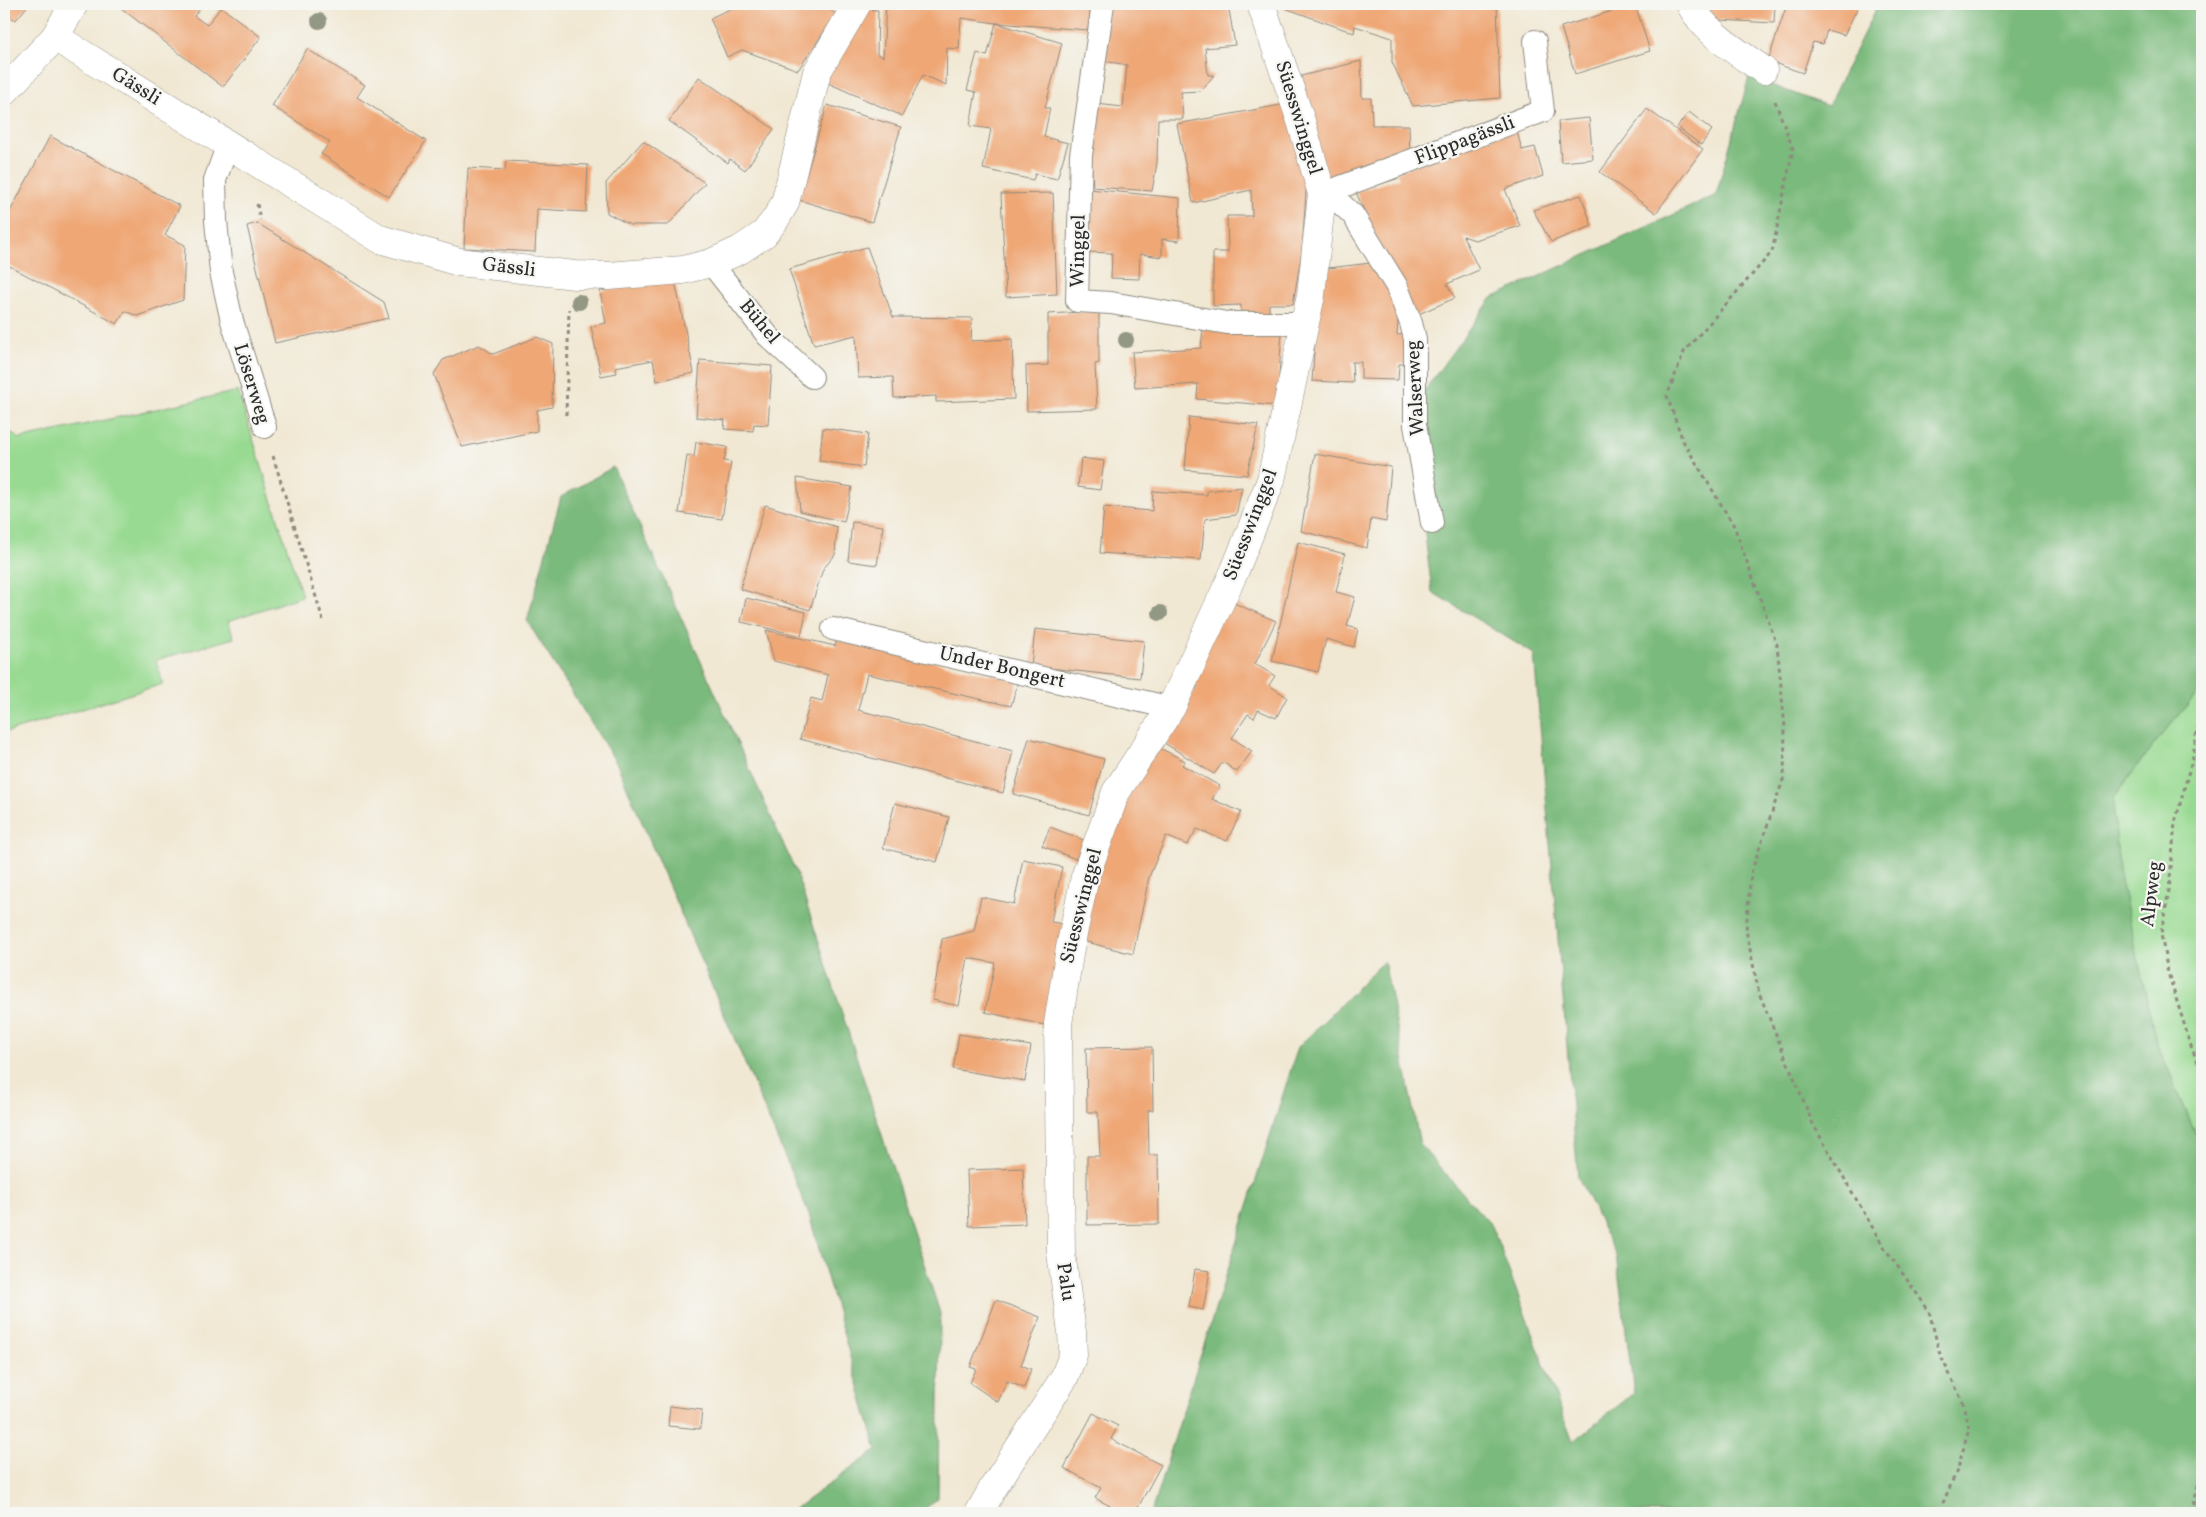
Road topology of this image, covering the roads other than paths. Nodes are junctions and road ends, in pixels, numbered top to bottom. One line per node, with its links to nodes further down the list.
1 (74, 4): 6 (street)
2 (856, 4): 12 (street, Gässli)
3 (1103, 4): 13 (lane, Winggel)
4 (1261, 4): 11 (street, Süesswinggel)
5 (1690, 4): 8 (street)
6 (55, 37): 9 (street); 10 (street, Gässli)
7 (1535, 41): 11 (lane, Flippagässli)
8 (1763, 70)
9 (4, 92)
10 (228, 144): 12 (street, Gässli); 15 (lane, Löserweg)
11 (1322, 194): 13 (street, Süesswinggel); 16 (lane, Walserweg)
12 (711, 263): 14 (lane, Bühel)
13 (1305, 323): 18 (street, Süesswinggel)
14 (812, 377)
15 (265, 428)
16 (1432, 523)
17 (833, 629): 18 (lane, Under Bongert)
18 (1172, 708): 19 (street, Süesswinggel)
19 (1058, 1024): 20 (street, Palu)
20 (979, 1513)

